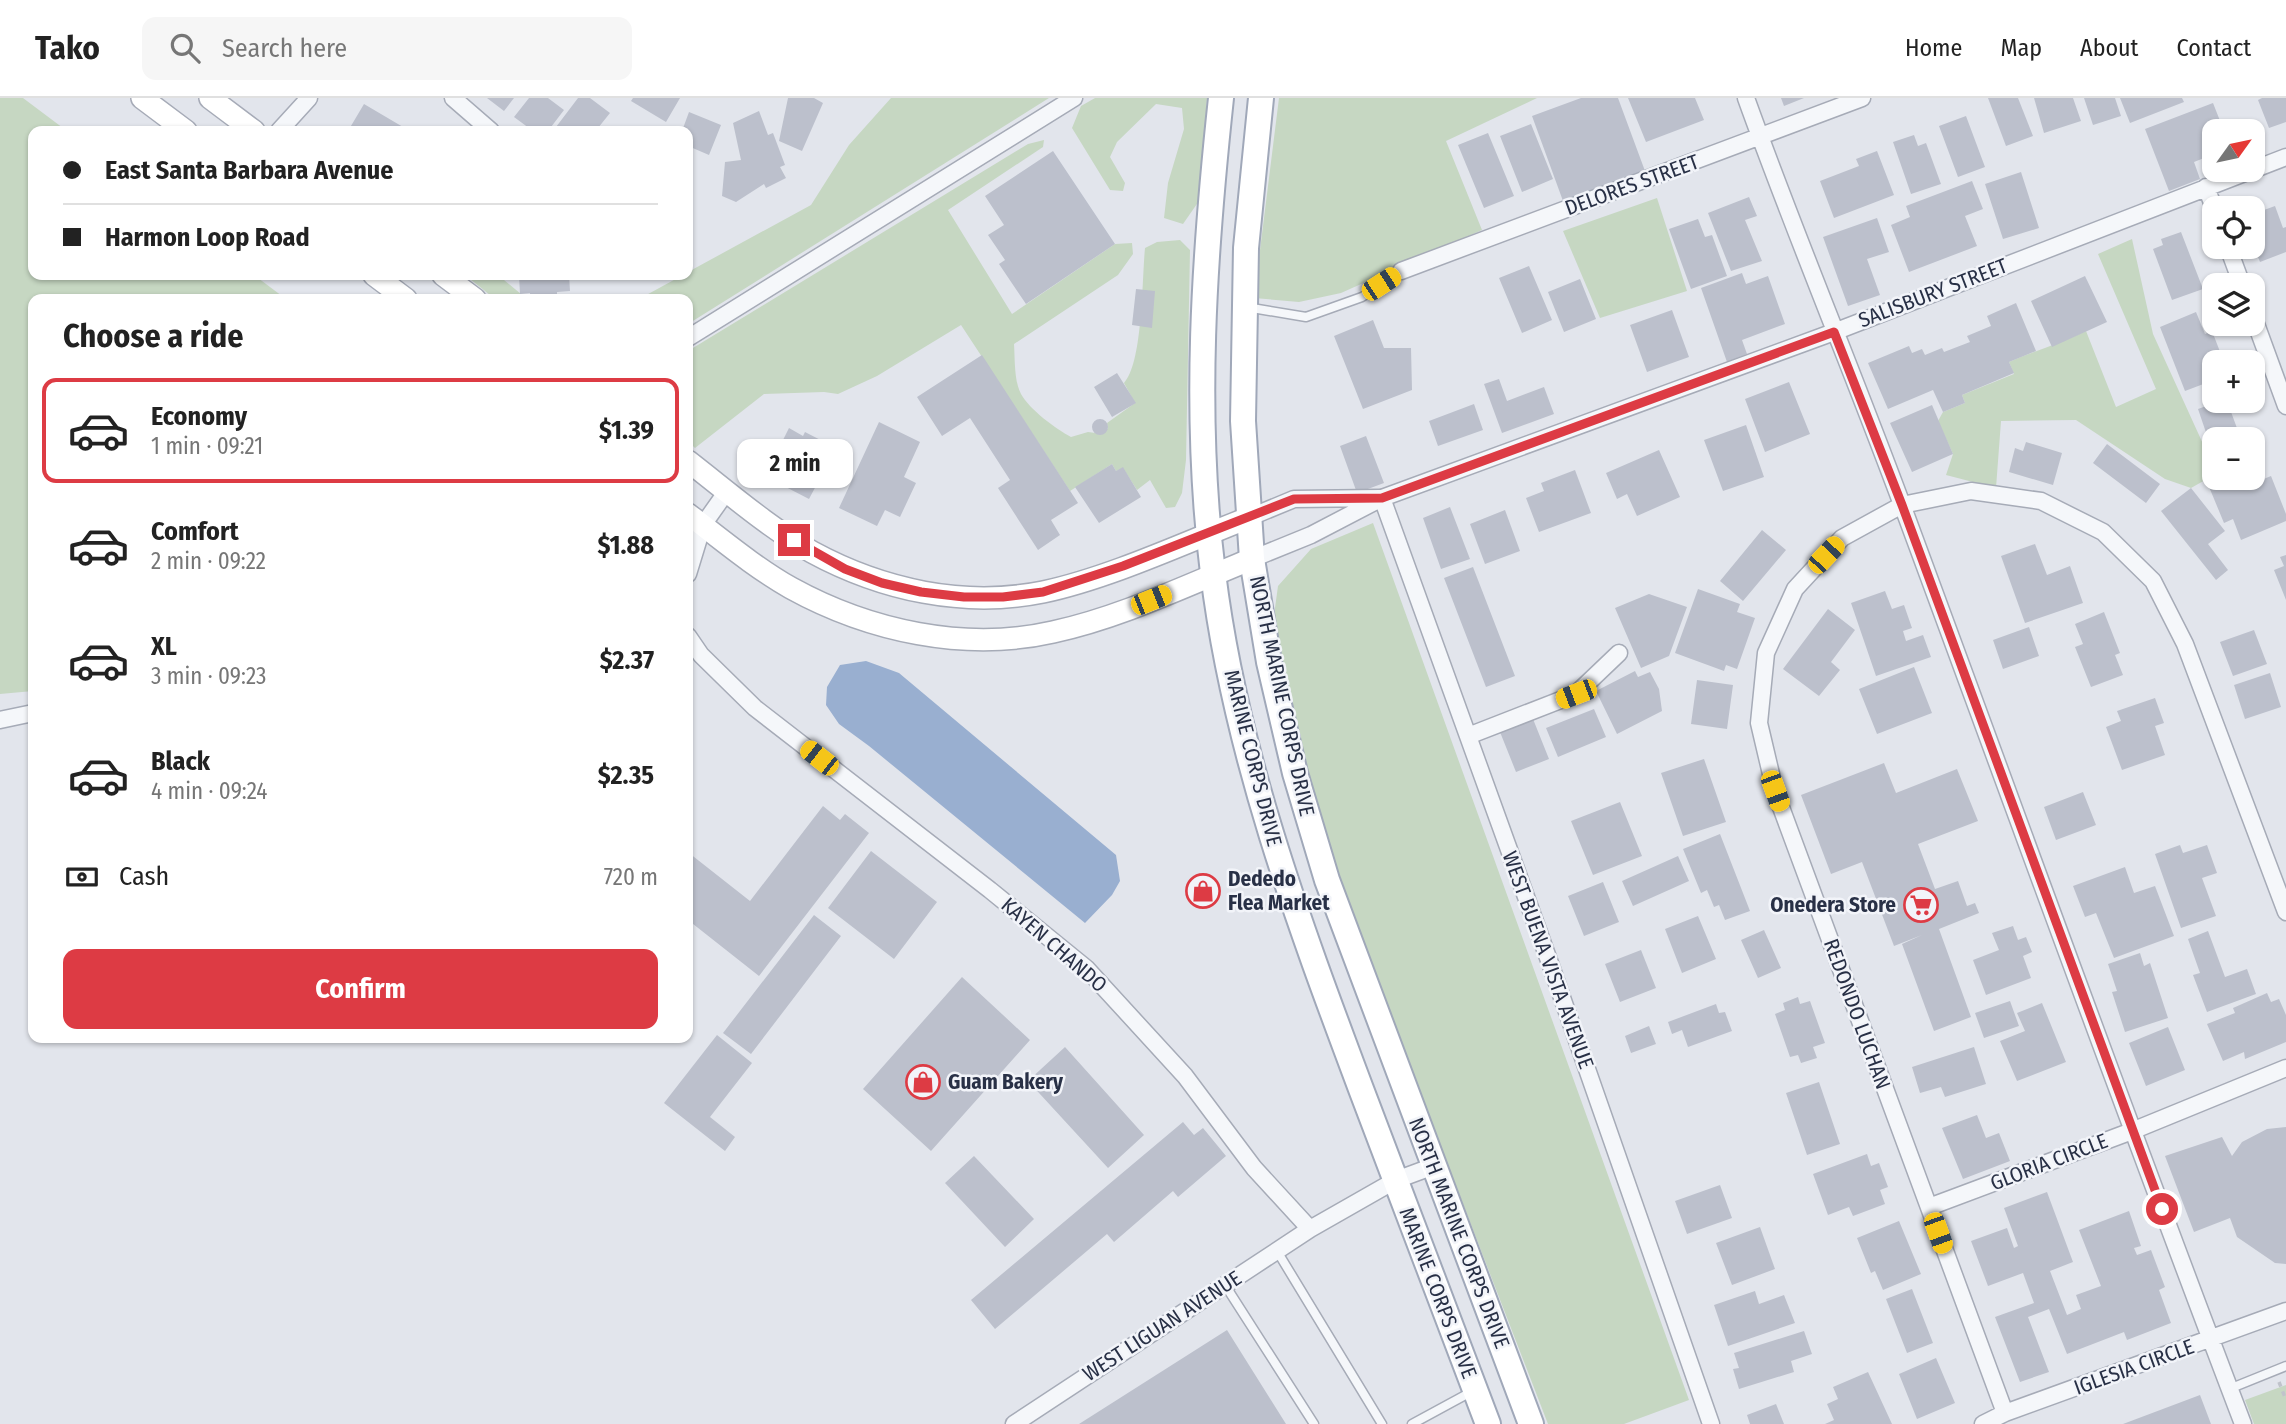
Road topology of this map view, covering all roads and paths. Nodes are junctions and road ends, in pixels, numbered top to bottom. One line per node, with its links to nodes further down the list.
1 (142, 98): 10 (main road)
2 (211, 98): 11 (main road)
3 (309, 98): 12 (street)
4 (453, 98): 13 (street)
5 (1074, 98): 25 (street)
6 (1221, 98): 34 (main road, MARINE CORPS DRIVE)
7 (1261, 98): 23 (main road, NORTH MARINE CORPS DRIVE)
8 (1746, 98): 14 (street)
9 (1862, 98): 14 (street, DELORES STREET)
10 (179, 126)
11 (247, 126)
12 (284, 126)
13 (485, 126)
14 (1760, 137): 18 (street, DELORES STREET); 24 (street)
15 (2286, 158): 16 (street, SALISBURY STREET)
16 (2206, 187): 17 (street); 24 (street, SALISBURY STREET)
17 (2209, 196)
18 (1401, 271): 23 (lane)
19 (381, 280): 21 (main road)
20 (450, 280): 22 (main road)
21 (399, 294)
22 (468, 294)
23 (1244, 307): 32 (main road, NORTH MARINE CORPS DRIVE)
24 (1834, 332): 30 (street, SALISBURY STREET); 31 (street)
25 (693, 335)
26 (2260, 336): 27 (street)
27 (2286, 405)
28 (693, 465): 29 (main road)
29 (727, 491): 33 (street); 34 (main road)
30 (1382, 498): 32 (street, SALISBURY STREET); 35 (street, SALISBURY STREET); 41 (street, WEST BUENA VISTA AVENUE)
31 (1902, 505): 42 (street, REDONDO LUCHAN); 44 (street); 47 (street, REDONDO LUCHAN)
32 (1248, 518): 34 (main road); 35 (main road, NORTH MARINE CORPS DRIVE)
33 (695, 519): 36 (main road)
34 (1209, 533): 36 (main road, MARINE CORPS DRIVE)
35 (1252, 559): 36 (main road); 45 (main road, NORTH MARINE CORPS DRIVE)
36 (1213, 575): 46 (main road, MARINE CORPS DRIVE)
37 (693, 643): 48 (street, KAYEN CHANDO)
38 (1619, 653): 41 (street)
39 (28, 714): 40 (street)
40 (0, 720)
41 (1468, 736): 66 (street, WEST BUENA VISTA AVENUE)
42 (2286, 912)
43 (2286, 1068): 44 (street, GLORIA CIRCLE)
44 (2132, 1131): 47 (street, GLORIA CIRCLE); 52 (street)
45 (1434, 1166): 46 (street); 65 (main road, NORTH MARINE CORPS DRIVE)
46 (1396, 1181): 48 (street); 56 (main road, MARINE CORPS DRIVE)
47 (1929, 1208): 58 (street, REDONDO LUCHAN)
48 (1310, 1229): 49 (street, WEST LIGUAN AVENUE)
49 (1277, 1251): 50 (street, WEST LIGUAN AVENUE); 62 (lane)
50 (1225, 1285): 60 (street, WEST LIGUAN AVENUE); 61 (lane)
51 (2286, 1311): 52 (street, IGLESIA CIRCLE)
52 (2210, 1339): 55 (street); 58 (street, IGLESIA CIRCLE)
53 (2286, 1366): 54 (lane)
54 (2275, 1371): 55 (lane); 57 (path)
55 (2230, 1389): 67 (street)
56 (1475, 1390): 63 (lane); 64 (main road, MARINE CORPS DRIVE)
57 (2286, 1400)
58 (2005, 1413): 59 (street, IGLESIA CIRCLE)
59 (1986, 1423)
60 (1014, 1424)
61 (1314, 1424)
62 (1382, 1424)
63 (1412, 1424)
64 (1488, 1424)
65 (1531, 1424)
66 (1710, 1424)
67 (2243, 1424)

